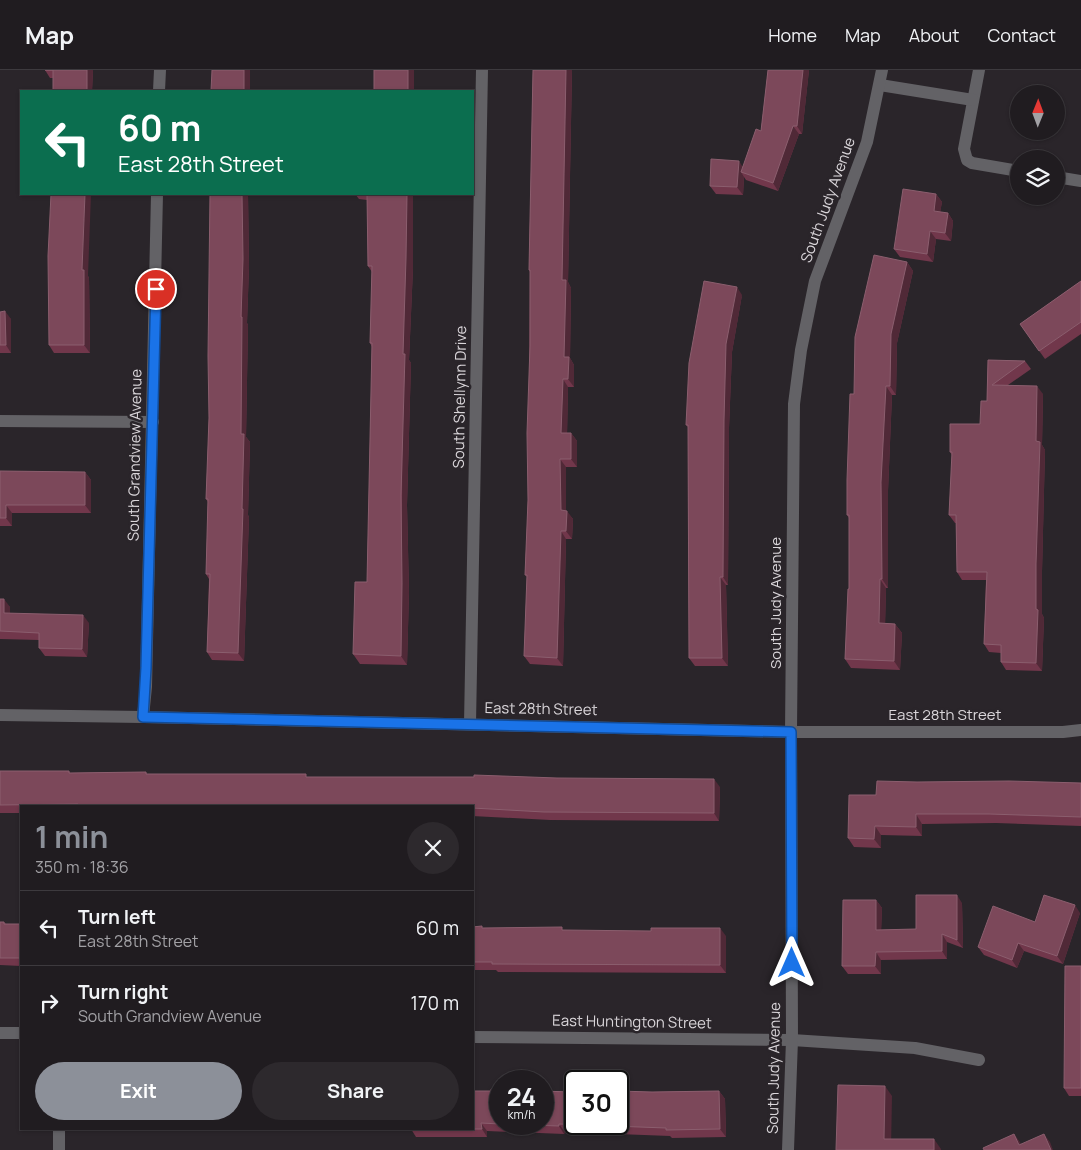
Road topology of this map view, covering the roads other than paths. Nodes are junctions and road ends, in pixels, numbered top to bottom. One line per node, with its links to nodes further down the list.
1 (160, 70): 6 (street)
2 (482, 70): 16 (street, South Shellynn Drive)
3 (882, 70): 5 (street, South Judy Avenue)
4 (979, 70): 7 (street)
5 (880, 86): 7 (street); 18 (street, South Judy Avenue)
6 (159, 90)
7 (973, 100): 8 (street)
8 (1010, 169)
9 (1065, 178): 10 (street)
10 (1081, 180)
11 (157, 195): 13 (street, South Grandview Avenue)
12 (0, 421): 13 (street)
13 (153, 422): 15 (street, South Grandview Avenue)
14 (0, 716): 15 (street, East 28th Street)
15 (143, 717): 16 (street, East 28th Street)
16 (470, 724): 18 (street, East 28th Street)
17 (1081, 730): 18 (street, East 28th Street)
18 (791, 732): 22 (street, South Judy Avenue)
19 (0, 1033): 20 (street)
20 (20, 1033)
21 (474, 1037): 22 (street, East Huntington Street)
22 (792, 1040): 23 (street, East Huntington Street); 26 (street, South Judy Avenue)
23 (979, 1060)
24 (60, 1130): 25 (street)
25 (59, 1150)
26 (788, 1150)

